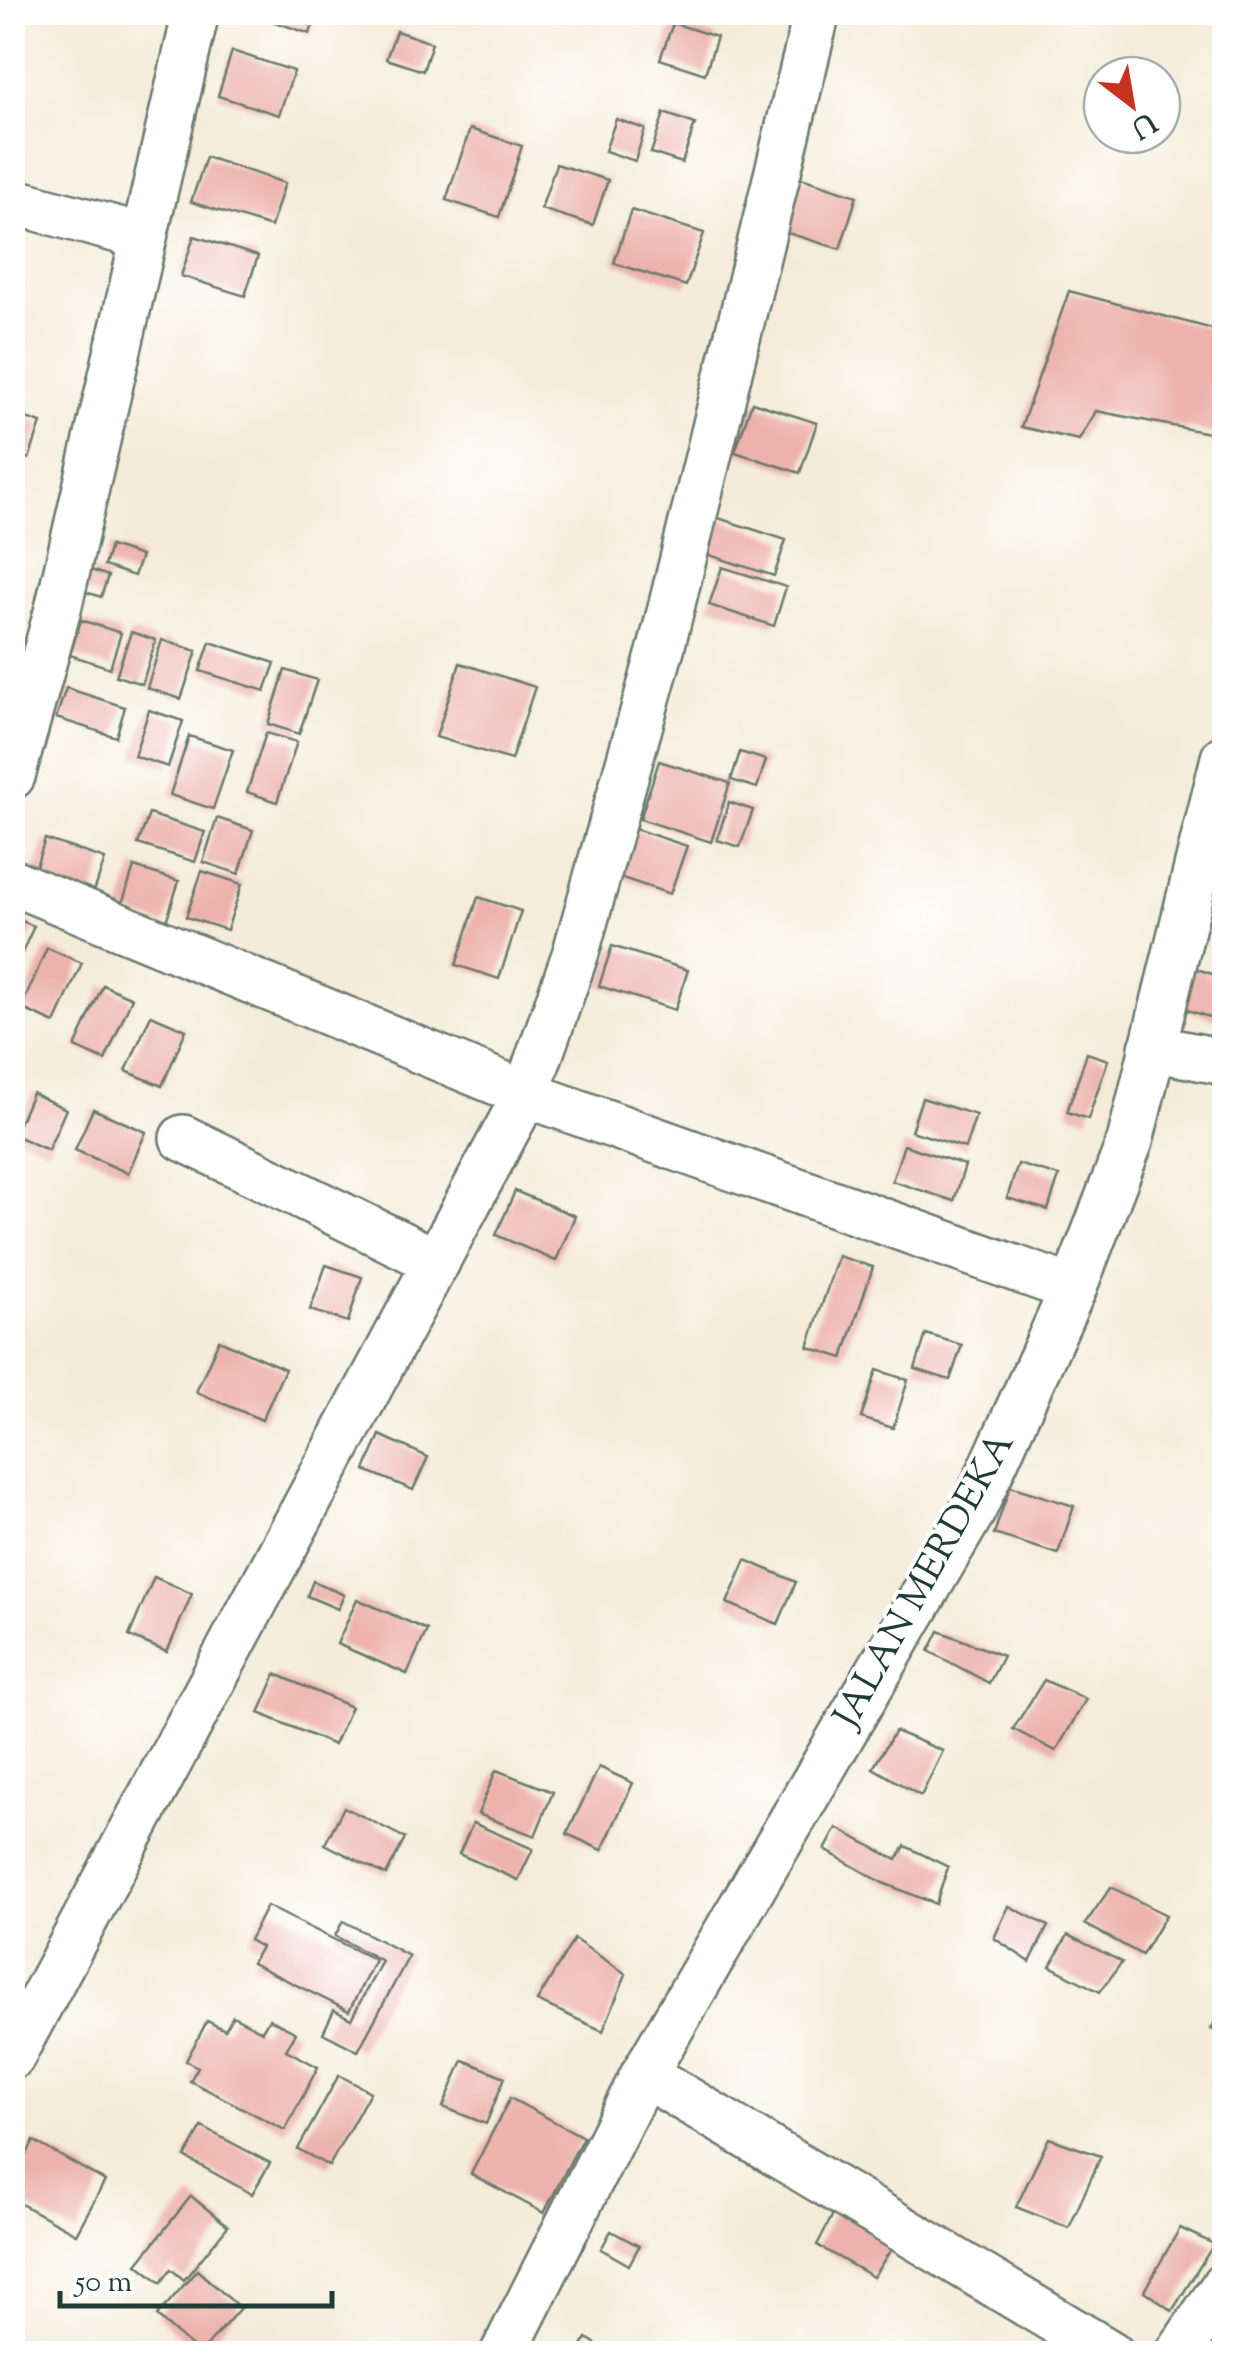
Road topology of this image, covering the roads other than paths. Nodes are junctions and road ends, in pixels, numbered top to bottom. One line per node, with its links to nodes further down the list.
1 (196, 12): 4 (street)
2 (817, 12): 10 (street)
3 (12, 201): 4 (street)
4 (144, 237): 6 (street)
5 (1224, 758): 8 (street, JALAN MERDEKA)
6 (12, 776)
7 (12, 882): 10 (street)
8 (1152, 1048): 9 (street); 13 (street, JALAN MERDEKA)
9 (1224, 1062)
10 (526, 1094): 12 (street); 13 (street)
11 (183, 1138): 12 (street)
12 (436, 1262): 14 (street)
13 (1073, 1289): 15 (street, JALAN MERDEKA)
14 (17, 2039)
15 (644, 2074): 17 (street, JALAN MERDEKA); 18 (street)
16 (1224, 2286): 19 (street)
17 (503, 2354)
18 (1111, 2354)
19 (1178, 2354)

